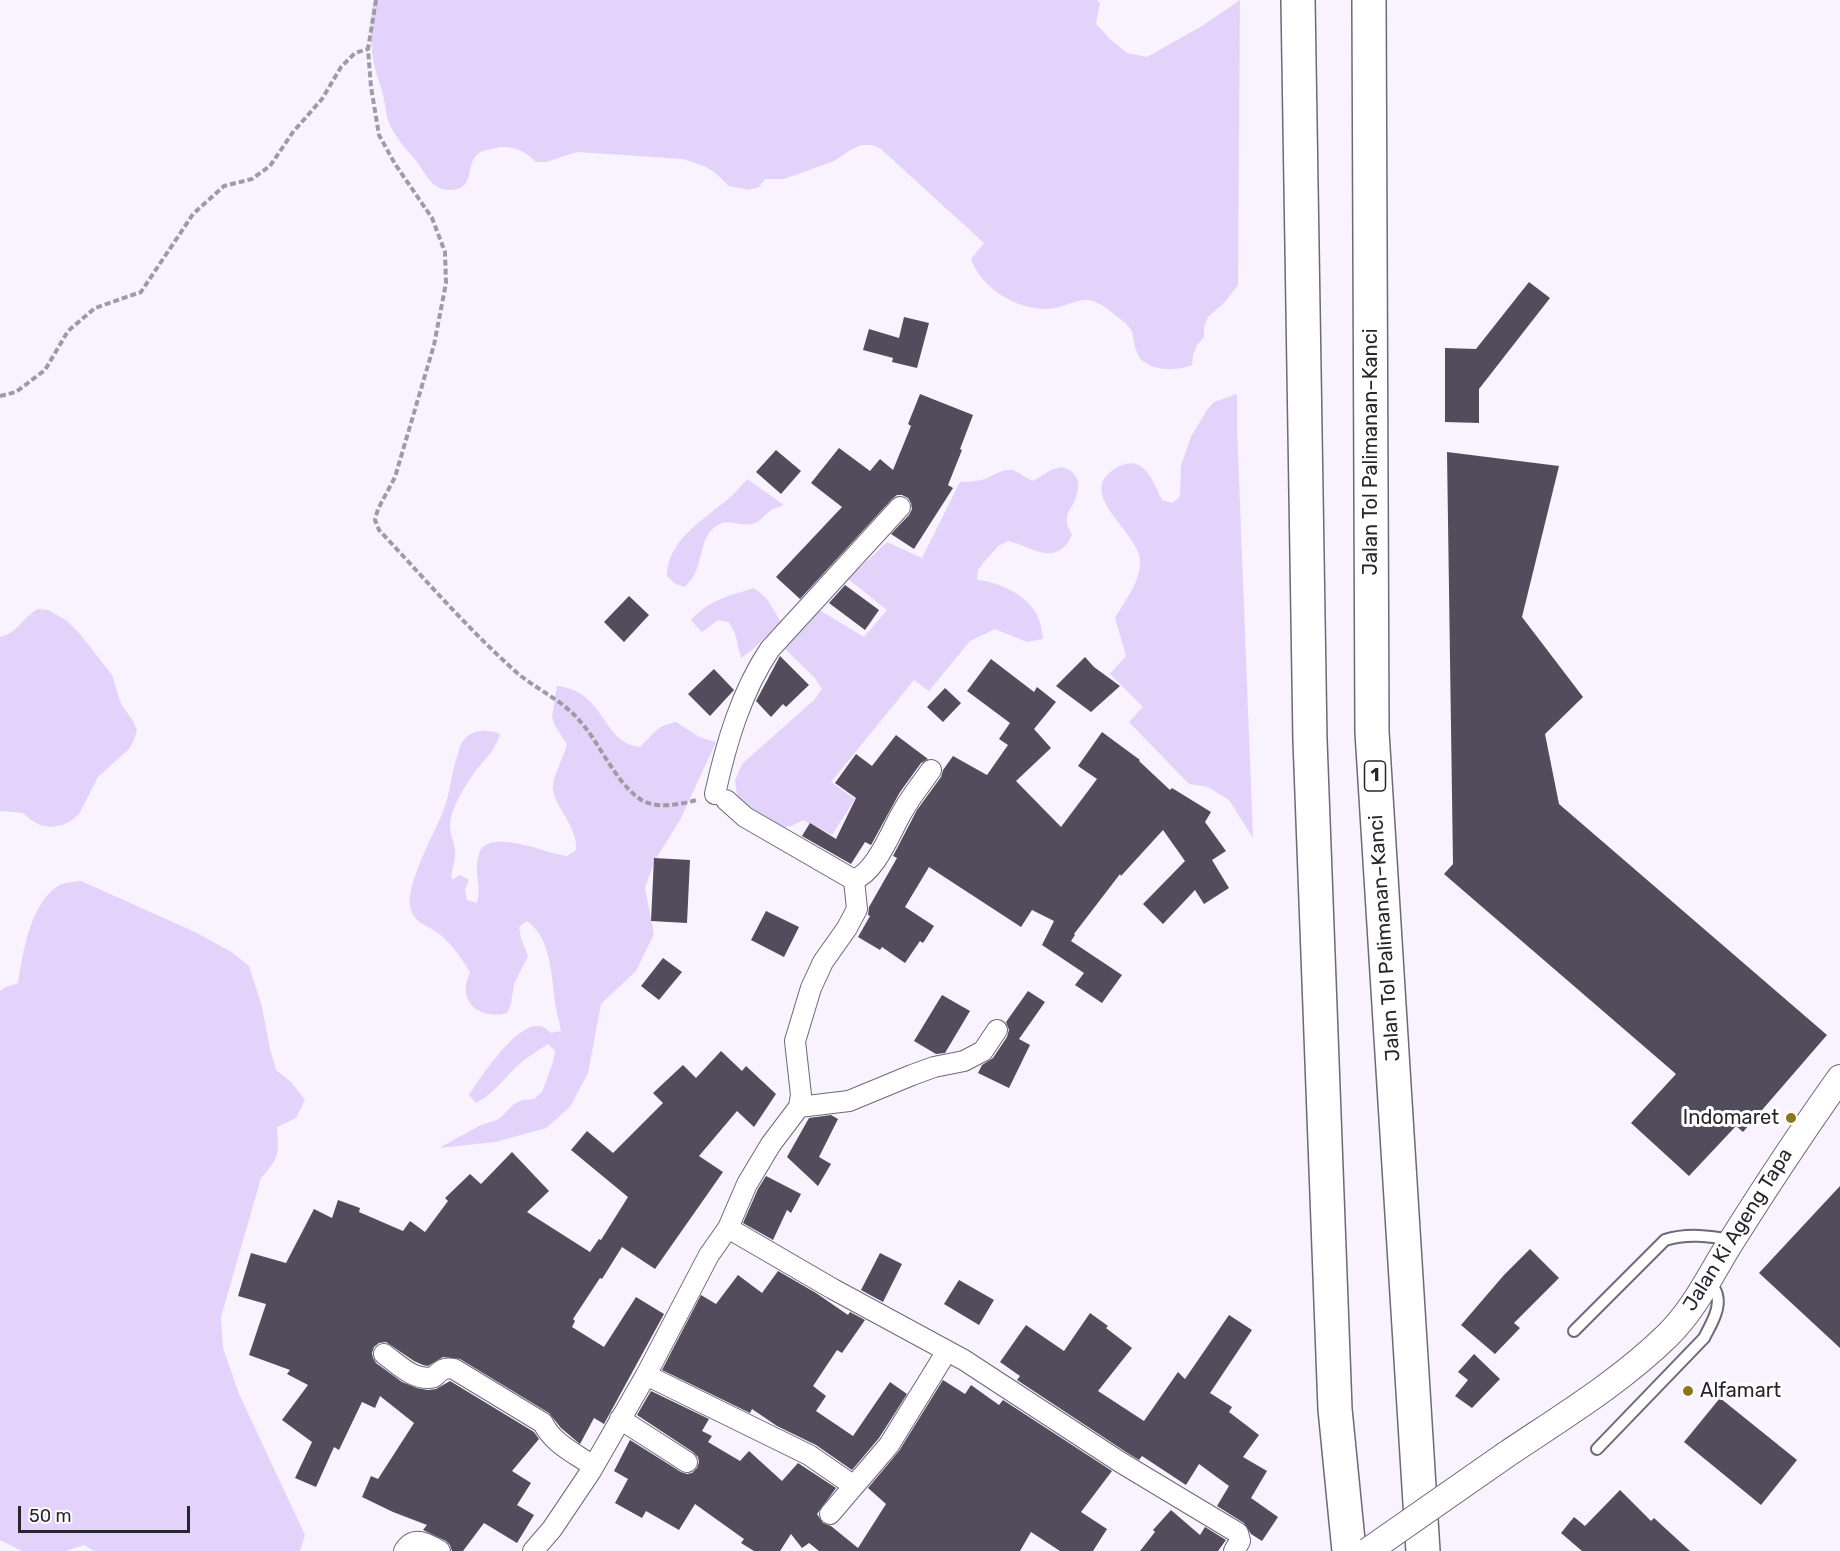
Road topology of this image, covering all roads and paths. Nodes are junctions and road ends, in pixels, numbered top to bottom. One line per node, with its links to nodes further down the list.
1 (376, 0): 4 (path)
2 (1298, 0): 30 (highway)
3 (1369, 0): 32 (highway, Jalan Tol Palimanan–Kanci / 1)
4 (368, 49): 5 (path); 8 (path)
5 (0, 396)
6 (900, 507): 8 (street)
7 (931, 770): 9 (street)
8 (720, 797): 9 (street)
9 (854, 880): 12 (street)
10 (997, 1030): 12 (street)
11 (1840, 1078): 14 (street, Jalan Ki Ageng Tapa)
12 (799, 1107): 13 (street)
13 (728, 1228): 17 (street); 19 (street)
14 (1732, 1240): 15 (street, Jalan Ki Ageng Tapa); 16 (lane)
15 (1710, 1280): 21 (lane); 31 (street, Jalan Ki Ageng Tapa, bridge)
16 (1574, 1331)
17 (947, 1352): 24 (street); 29 (street)
18 (384, 1354): 23 (street)
19 (646, 1375): 20 (street); 24 (street)
20 (620, 1419): 22 (street); 23 (street)
21 (1597, 1449)
22 (687, 1462)
23 (593, 1466): 28 (street)
24 (854, 1486): 25 (street)
25 (830, 1514)
26 (404, 1551): 27 (street)
27 (440, 1551)
28 (533, 1551)
29 (1234, 1551)
30 (1349, 1551)
31 (1368, 1551)
32 (1423, 1551)

